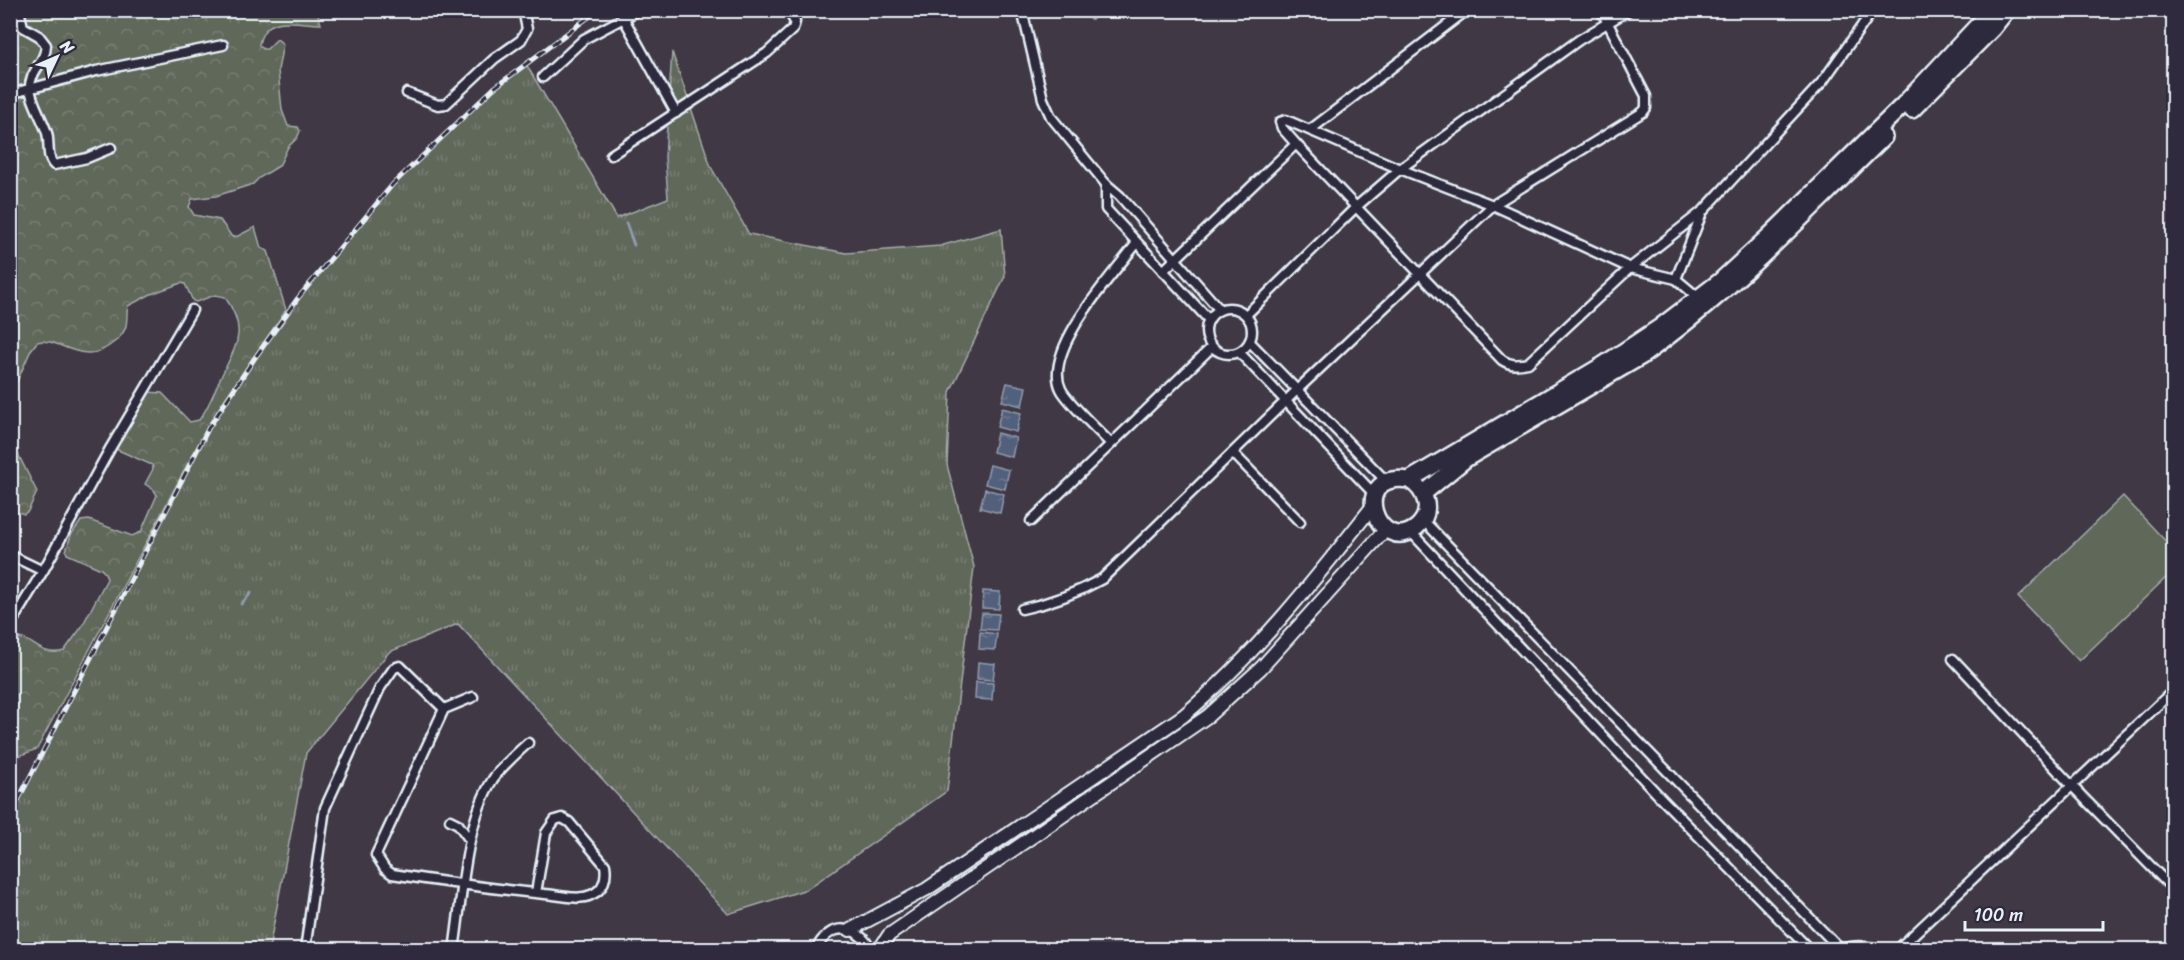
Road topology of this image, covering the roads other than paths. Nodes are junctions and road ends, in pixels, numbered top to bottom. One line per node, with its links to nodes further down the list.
1 (19, 10): 17 (street)
2 (523, 10): 19 (street)
3 (639, 10): 12 (street)
4 (788, 10): 20 (street)
5 (1022, 10): 26 (street)
6 (1467, 10): 21 (street)
7 (1601, 10): 13 (street)
8 (1629, 10): 13 (street)
9 (1873, 10): 29 (street)
10 (1992, 10): 15 (highway)
11 (2007, 10): 15 (highway)
12 (624, 19): 16 (street); 20 (street)
13 (1607, 22): 25 (street); 27 (street)
14 (223, 45): 17 (street)
15 (1945, 69): 36 (highway)
16 (543, 77)
17 (30, 88): 18 (street); 23 (street)
18 (10, 93)
19 (407, 93)
20 (676, 113): 24 (street)
21 (1310, 130): 22 (street); 25 (street)
22 (1296, 144): 28 (street); 31 (street)
23 (111, 148)
24 (611, 155)
25 (1400, 169): 27 (street); 28 (street)
26 (1106, 184): 30 (street); 31 (street)
27 (1493, 205): 32 (street); 34 (street)
28 (1356, 207): 34 (street); 39 (street)
29 (1704, 210): 32 (street); 35 (street)
30 (1137, 243): 33 (street); 46 (street)
31 (1174, 260): 33 (street); 37 (street)
32 (1630, 268): 34 (street); 35 (street)
33 (1163, 271): 40 (street)
34 (1421, 274): 44 (street)
35 (1676, 279): 36 (street)
36 (1703, 301): 48 (highway); 50 (highway)
37 (1219, 309): 39 (street); 40 (street)
38 (192, 310): 58 (street)
39 (1246, 315): 41 (street)
40 (1209, 320): 42 (street)
41 (1251, 342): 43 (street); 44 (street)
42 (1212, 347): 43 (street); 46 (street)
43 (1239, 352): 45 (street)
44 (1297, 390): 45 (street); 49 (street)
45 (1286, 401): 47 (street); 51 (street)
46 (1111, 444): 53 (street)
47 (1233, 453): 54 (street); 59 (street)
48 (1409, 480): 49 (highway); 50 (highway)
49 (1387, 482): 51 (highway)
50 (1424, 493): 52 (highway)
51 (1373, 501): 55 (highway); 72 (street)
52 (1423, 520): 56 (highway); 74 (street)
53 (1031, 521)
54 (1300, 522)
55 (1386, 529): 56 (highway); 78 (street)
56 (1410, 531): 79 (street)
57 (10, 555): 58 (street)
58 (44, 571): 60 (street)
59 (1022, 609)
60 (10, 625)
61 (1953, 659): 66 (street)
62 (2174, 690): 66 (street)
63 (473, 697): 64 (street)
64 (444, 709): 69 (street); 73 (street)
65 (528, 743): 68 (street)
66 (2072, 786): 70 (street); 81 (street)
67 (450, 820): 68 (street)
68 (469, 839): 69 (street)
69 (464, 885): 71 (street); 75 (street)
70 (2174, 890)
71 (536, 893): 71 (street)
72 (850, 930): 76 (street); 77 (street)
73 (305, 949)
74 (1840, 949): 80 (street)
75 (454, 950)
76 (816, 950)
77 (871, 950)
78 (879, 950)
79 (1810, 950)
80 (1879, 950)
81 (1897, 950)

